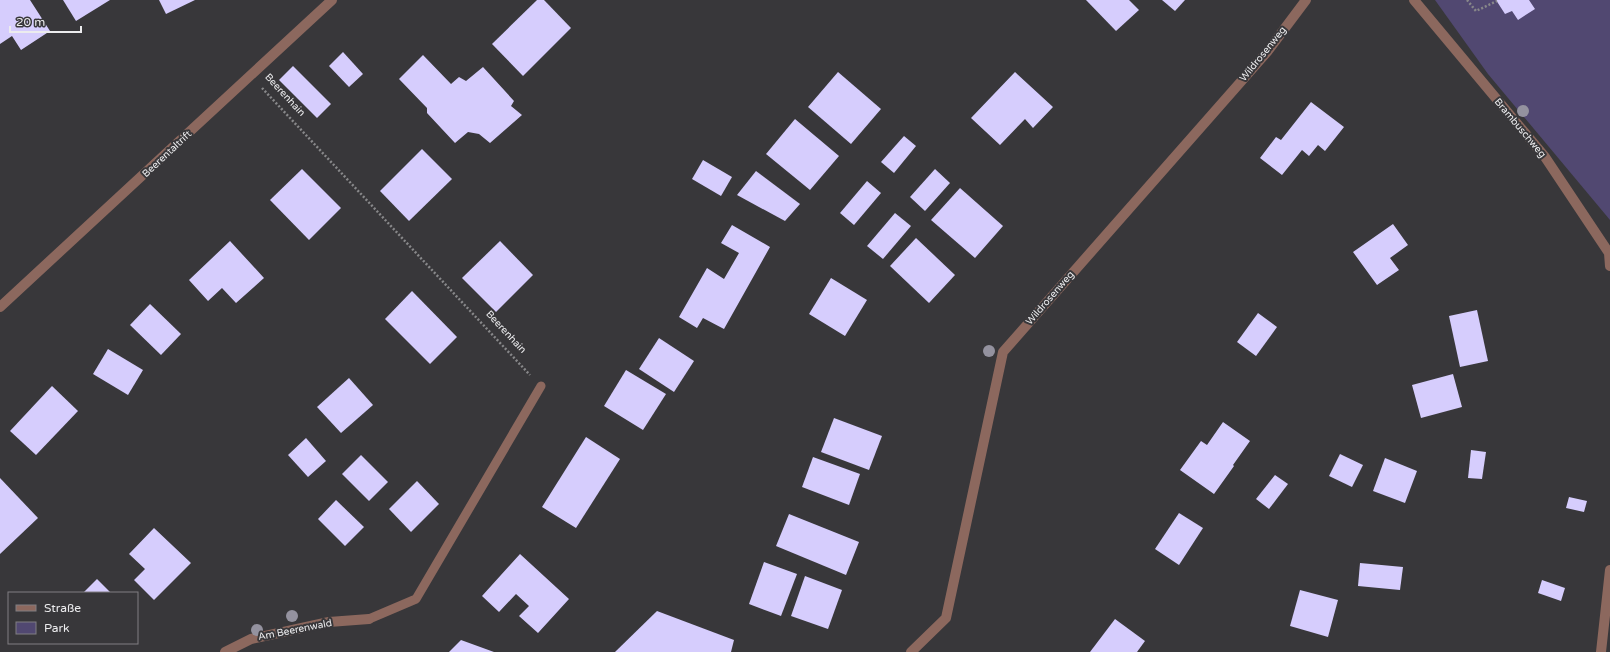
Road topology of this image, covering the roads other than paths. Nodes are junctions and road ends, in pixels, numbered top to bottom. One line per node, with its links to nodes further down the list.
1 (332, 0): 5 (street, Beerentaltrift)
2 (1306, 0): 10 (street, Wildrosenweg)
3 (1414, 0): 4 (street, Brambuschweg)
4 (1610, 266)
5 (0, 307)
6 (541, 386): 8 (lane)
7 (1610, 570): 11 (street)
8 (368, 618): 9 (street, Am Beerenwald)
9 (225, 652)
10 (911, 652)
11 (1601, 652)

